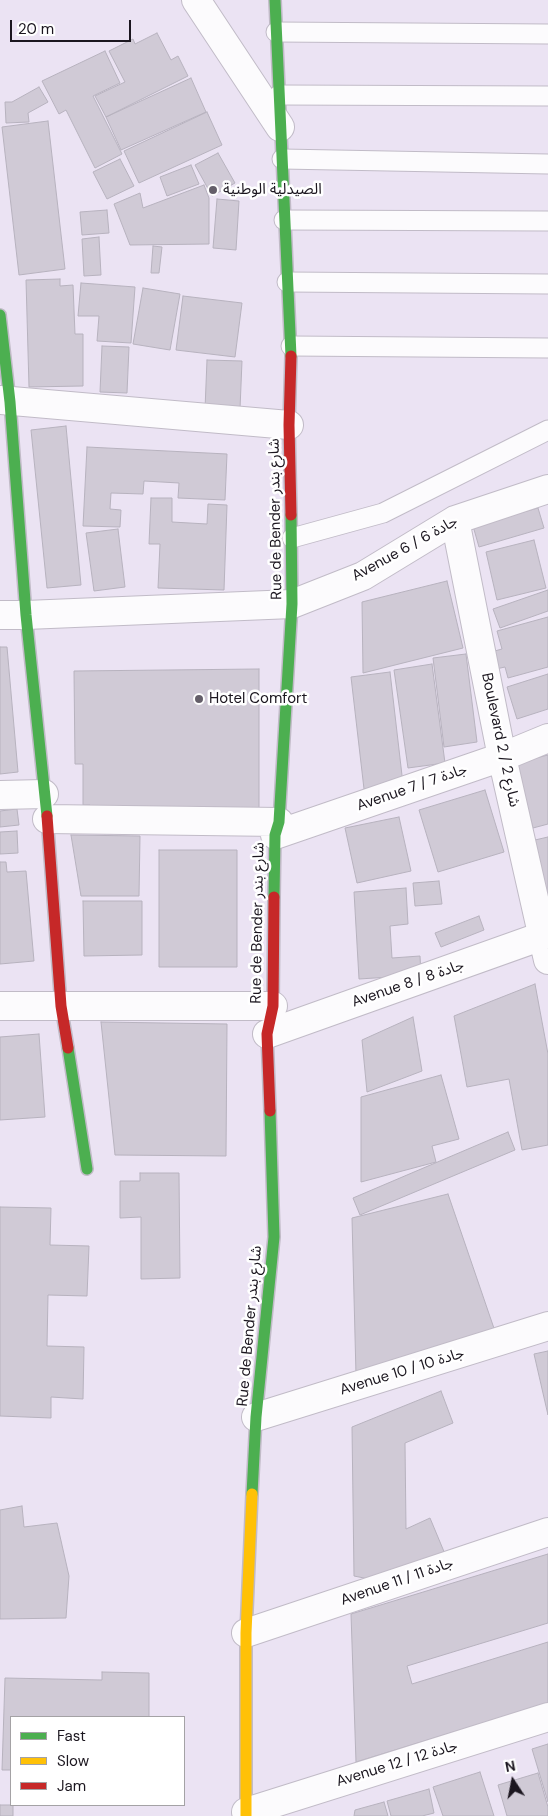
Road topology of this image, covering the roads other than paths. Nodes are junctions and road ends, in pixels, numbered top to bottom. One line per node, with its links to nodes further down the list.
1 (196, 0): 7 (street)
2 (275, 0): 3 (street, Rue de Bender شارع بندر)
3 (276, 32): 4 (lane); 5 (street, Rue de Bender شارع بندر)
4 (548, 34)
5 (279, 95): 6 (lane); 7 (street, Rue de Bender شارع بندر)
6 (548, 96)
7 (280, 127): 8 (street, Rue de Bender شارع بندر)
8 (282, 159): 9 (lane); 10 (street, Rue de Bender شارع بندر)
9 (548, 164)
10 (284, 220): 11 (lane); 12 (street, Rue de Bender شارع بندر)
11 (548, 221)
12 (287, 282): 13 (lane); 15 (street, Rue de Bender شارع بندر)
13 (548, 284)
14 (0, 315): 17 (street)
15 (291, 346): 16 (lane); 18 (street, Rue de Bender شارع بندر)
16 (548, 348)
17 (5, 401): 18 (street); 24 (street)
18 (289, 425): 22 (street, Rue de Bender شارع بندر)
19 (548, 430): 22 (lane)
20 (548, 489): 21 (street, Avenue 6 / جادة 6)
21 (455, 520): 23 (street, Avenue 6 / جادة 6); 26 (street, Boulevard 2 / شارع 2)
22 (292, 538): 23 (street, Rue de Bender شارع بندر)
23 (292, 604): 24 (street, Avenue 6 / جادة 6); 29 (street, Rue de Bender شارع بندر)
24 (13, 615): 28 (street)
25 (548, 738): 26 (street, Avenue 7 / جادة 7)
26 (502, 757): 29 (street, Avenue 7 / جادة 7); 30 (street, Boulevard 2 / شارع 2)
27 (0, 795): 28 (street, Avenue 7 / جادة 7)
28 (45, 807): 29 (street, Avenue 7 / جادة 7); 32 (street)
29 (277, 828): 33 (street, Rue de Bender شارع بندر)
30 (547, 944): 34 (street, Avenue 8 / جادة 8)
31 (0, 1006): 32 (street)
32 (61, 1006): 33 (street); 35 (street)
33 (273, 1006): 34 (street, Rue de Bender شارع بندر)
34 (267, 1034): 37 (street, Rue de Bender شارع بندر)
35 (87, 1169)
36 (548, 1326): 37 (street, Avenue 10 / جادة 10)
37 (256, 1417): 39 (street, Rue de Bender شارع بندر)
38 (548, 1532): 39 (street, Avenue 11 / جادة 11)
39 (246, 1633): 41 (street, Rue de Bender شارع بندر)
40 (548, 1717): 41 (street, Avenue 12 / جادة 12)
41 (246, 1814)

